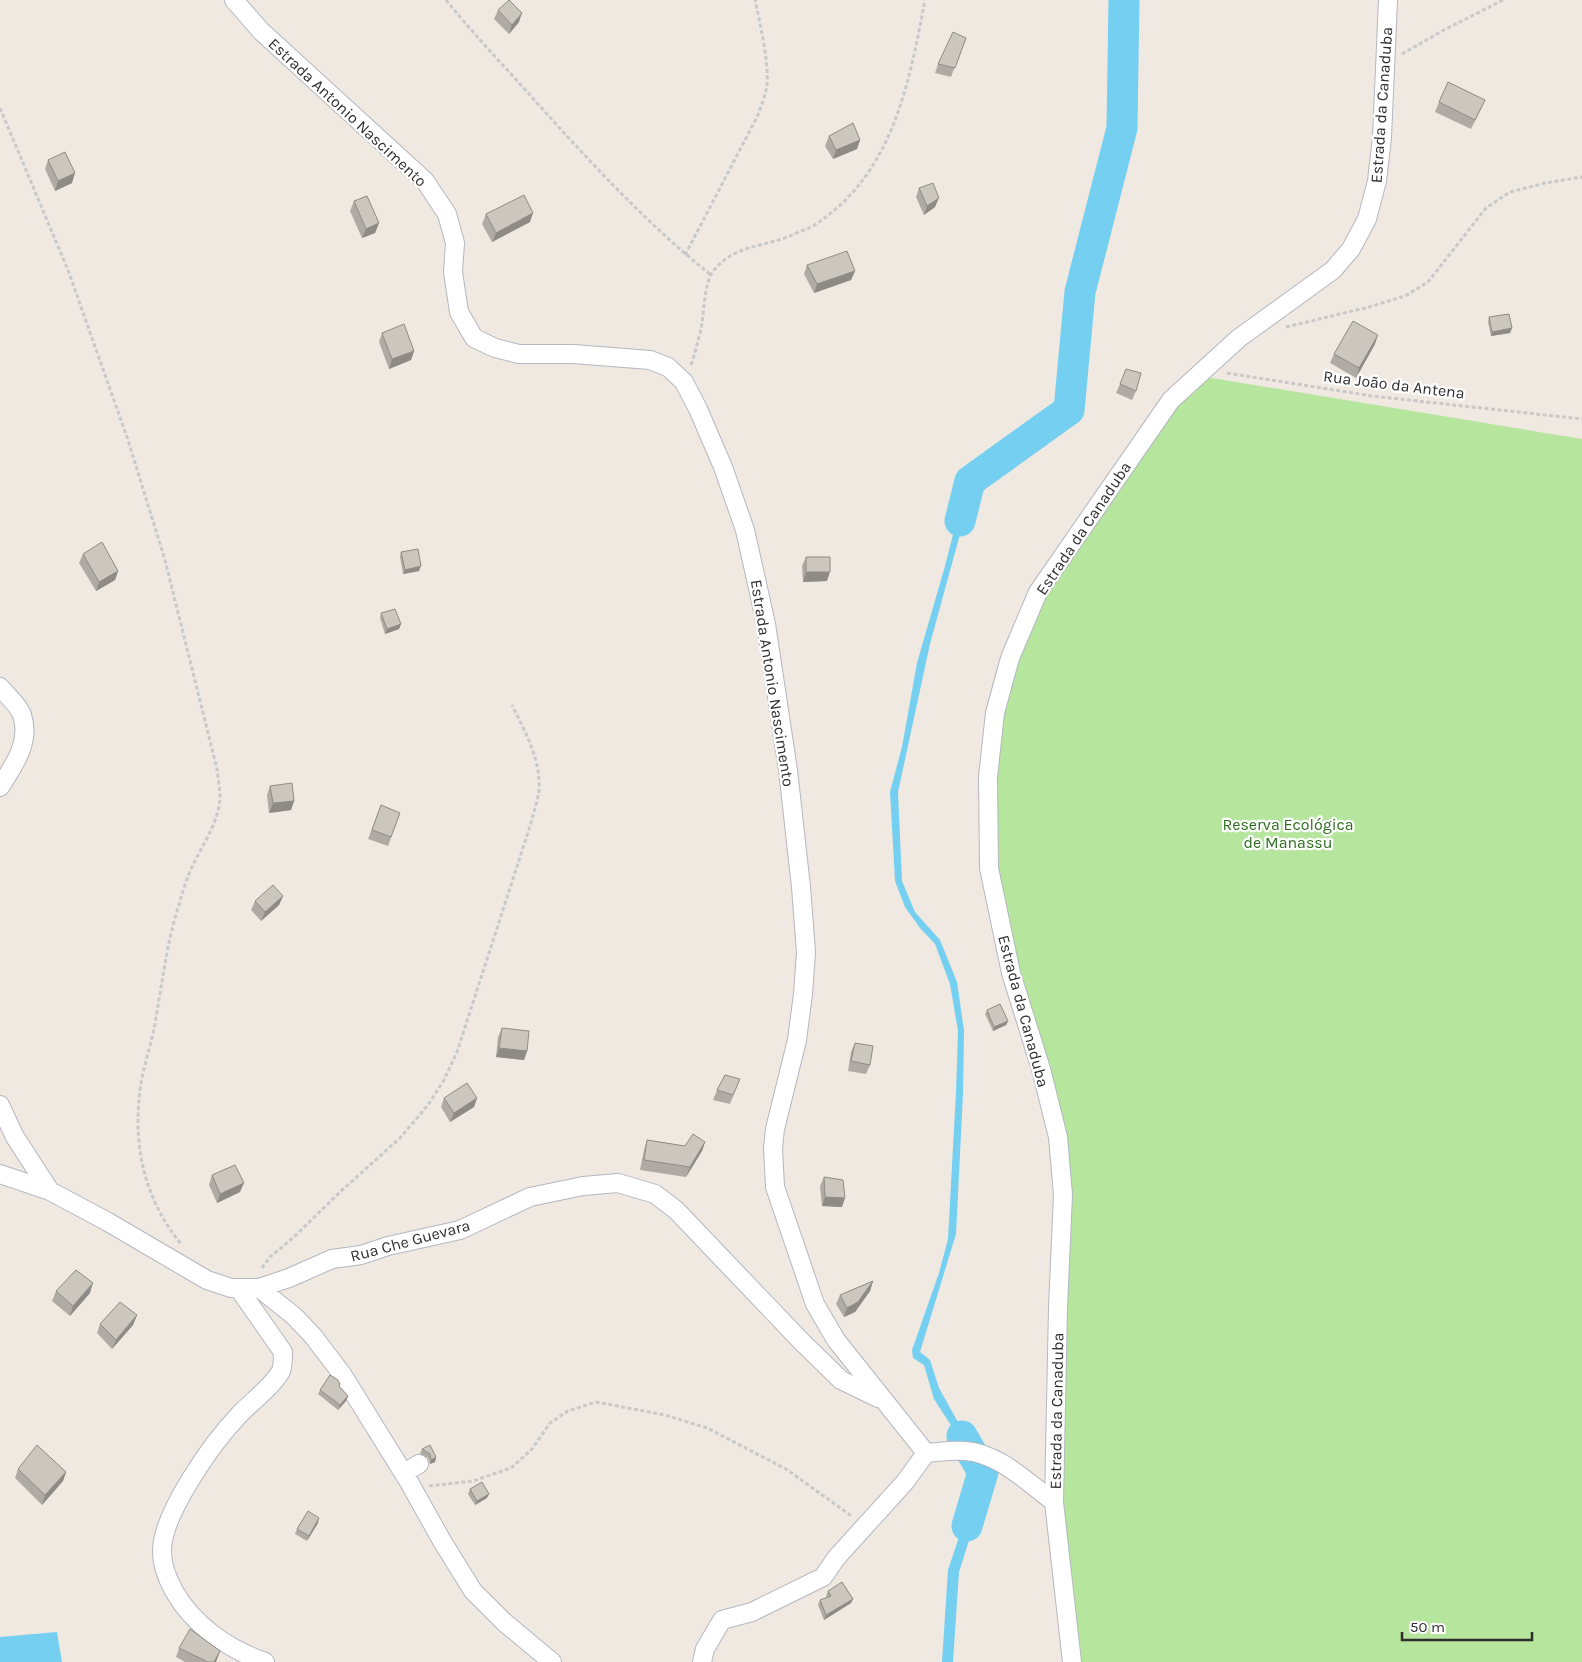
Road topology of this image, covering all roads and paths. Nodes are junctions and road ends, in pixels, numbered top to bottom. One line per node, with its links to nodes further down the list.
1 (234, 0): 14 (street, Estrada Antonio Nascimento)
2 (446, 0): 10 (path)
3 (755, 0): 10 (path)
4 (925, 0): 11 (path)
5 (1388, 0): 7 (street, Estrada da Canaduba)
6 (1503, 0): 7 (path)
7 (1386, 63): 13 (street, Estrada da Canaduba)
8 (0, 108): 22 (path)
9 (1582, 177): 12 (path)
10 (685, 255): 11 (path)
11 (711, 275): 14 (path)
12 (1286, 327)
13 (1204, 369): 15 (path, Rua João da Antena); 28 (street, Estrada da Canaduba)
14 (684, 382): 25 (street, Estrada Antonio Nascimento)
15 (1582, 419)
16 (0, 687): 18 (street)
17 (512, 705): 23 (path)
18 (0, 788)
19 (0, 1105): 21 (street)
20 (0, 1174): 21 (street, Rua Che Guevara)
21 (50, 1191): 24 (street, Rua Che Guevara)
22 (181, 1245)
23 (259, 1288): 24 (street, Rua Che Guevara); 25 (street, Rua Che Guevara); 27 (street)
24 (239, 1289): 30 (street)
25 (883, 1400): 26 (street, Estrada Antonio Nascimento)
26 (926, 1454): 28 (street, Estrada da Canaduba); 29 (street)
27 (411, 1473): 29 (path); 31 (street)
28 (1054, 1502): 33 (street, Estrada da Canaduba)
29 (865, 1526): 32 (street)
30 (265, 1662)
31 (552, 1662)
32 (702, 1662)
33 (1072, 1662)

